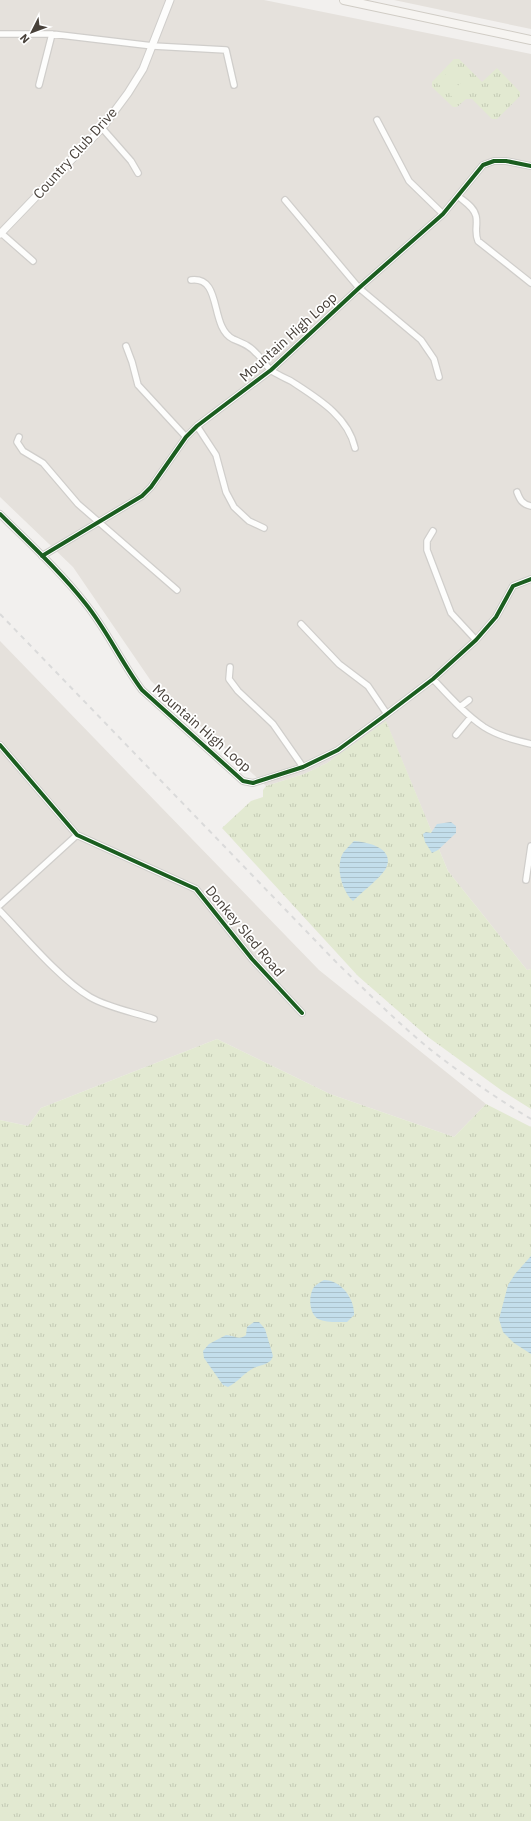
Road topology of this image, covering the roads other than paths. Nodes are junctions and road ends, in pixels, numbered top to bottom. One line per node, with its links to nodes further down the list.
1 (170, 0): 6 (street, Country Club Drive)
2 (344, 0): 5 (main road)
3 (0, 34): 4 (street)
4 (52, 34): 6 (street); 7 (street)
5 (531, 40)
6 (153, 46): 8 (street); 10 (street, Country Club Drive)
7 (39, 85)
8 (234, 85)
9 (377, 120): 15 (street)
10 (102, 128): 12 (street); 16 (street, Country Club Drive)
11 (531, 166): 13 (street, Mountain High Loop)
12 (138, 173)
13 (459, 197): 15 (street, Mountain High Loop); 19 (street)
14 (285, 200): 20 (street)
15 (443, 214): 20 (street, Mountain High Loop)
16 (0, 233): 17 (street)
17 (33, 261)
18 (191, 280): 22 (street)
19 (531, 283)
20 (359, 288): 22 (street, Mountain High Loop); 23 (street)
21 (126, 346): 26 (street)
22 (271, 370): 24 (street, Mountain High Loop); 27 (street)
23 (439, 377)
24 (197, 426): 26 (street, Mountain High Loop); 32 (street)
25 (19, 437): 31 (street)
26 (186, 437): 31 (street, Mountain High Loop)
27 (354, 448)
28 (517, 492): 29 (street)
29 (531, 506)
30 (0, 514): 34 (street, Mountain High Loop)
31 (99, 523): 34 (street, Mountain High Loop); 36 (street)
32 (264, 528)
33 (433, 531): 38 (street)
34 (42, 556): 48 (street, Mountain High Loop)
35 (531, 579): 38 (street, Mountain High Loop)
36 (177, 590)
37 (301, 624): 43 (street)
38 (476, 640): 40 (street, Mountain High Loop)
39 (230, 667): 48 (street)
40 (433, 679): 42 (street); 43 (street, Mountain High Loop)
41 (469, 700): 42 (street)
42 (460, 707): 44 (street)
43 (387, 714): 48 (street, Mountain High Loop)
44 (471, 717): 45 (street); 46 (street)
45 (456, 735)
46 (531, 744)
47 (0, 745): 49 (street)
48 (303, 767)
49 (77, 834): 52 (street); 54 (street, Donkey Sled Road)
50 (531, 846): 51 (street)
51 (526, 880)
52 (0, 905)
53 (0, 911): 55 (street)
54 (302, 1013)
55 (154, 1019)

